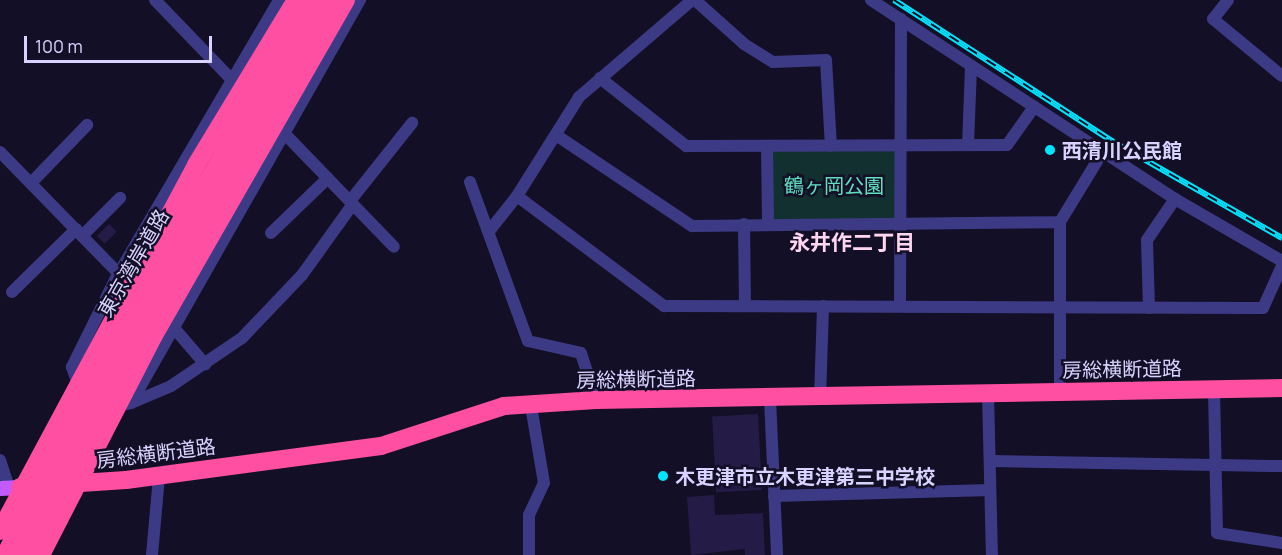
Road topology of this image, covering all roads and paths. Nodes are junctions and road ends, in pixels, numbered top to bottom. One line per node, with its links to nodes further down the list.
1 (156, 0): 15 (street)
2 (279, 0): 15 (street)
3 (296, 0): 53 (highway)
4 (312, 0): 74 (highway, 東京湾岸道路)
5 (327, 0): 75 (highway, 東京湾岸道路)
6 (346, 0): 61 (highway)
7 (360, 0): 19 (street)
8 (694, 0): 14 (street); 24 (street)
9 (871, 0): 11 (street)
10 (1228, 0): 13 (street)
11 (901, 19): 12 (street); 21 (street)
12 (971, 66): 16 (street); 22 (street)
13 (1282, 76)
14 (600, 78): 20 (street); 23 (street)
15 (233, 81): 44 (street)
16 (1034, 107): 22 (street); 26 (street)
17 (412, 123): 33 (street)
18 (87, 125): 29 (street)
19 (284, 133): 27 (street); 51 (street)
20 (556, 135): 30 (street); 37 (street)
21 (900, 146): 22 (street); 24 (street); 36 (street)
22 (968, 146)
23 (767, 147): 24 (street); 35 (street)
24 (831, 147)
25 (0, 152): 29 (street)
26 (1102, 153): 32 (street); 34 (street)
27 (328, 178): 33 (street); 40 (street)
28 (470, 182): 38 (street)
29 (31, 183): 39 (street)
30 (517, 196): 38 (street); 46 (street)
31 (120, 198): 39 (street)
32 (1175, 200): 42 (street); 50 (street)
33 (351, 202): 41 (street); 52 (street)
34 (1060, 222): 36 (street); 49 (street)
35 (768, 223): 36 (street); 37 (street)
36 (900, 223): 48 (street)
37 (744, 224): 46 (street)
38 (489, 230): 60 (street)
39 (79, 233): 44 (street); 45 (street)
40 (271, 233)
41 (394, 247)
42 (1282, 261)
43 (1282, 266): 50 (street)
44 (119, 274): 53 (street)
45 (12, 292)
46 (744, 306): 47 (street)
47 (823, 306): 48 (street); 58 (street)
48 (900, 306): 49 (street)
49 (1061, 307): 50 (street); 56 (street)
50 (1149, 308)
51 (174, 328): 52 (street); 61 (street)
52 (205, 364): 61 (street)
53 (78, 381): 69 (highway)
54 (1282, 388): 55 (highway, 房総横断道路)
55 (1214, 390): 56 (highway, 房総横断道路); 66 (street)
56 (1060, 392): 57 (highway, 房総横断道路)
57 (988, 394): 58 (highway, 房総横断道路); 64 (street)
58 (820, 398): 59 (highway, 房総横断道路)
59 (770, 399): 60 (highway, 房総横断道路); 71 (street)
60 (596, 400): 62 (highway, 房総横断道路)
61 (124, 404): 68 (highway)
62 (531, 406): 67 (highway, 房総横断道路); 78 (street)
63 (0, 460): 69 (street)
64 (990, 461): 66 (street); 70 (street)
65 (1282, 465): 66 (street)
66 (1215, 466): 73 (street)
67 (159, 476): 68 (highway, 房総横断道路); 77 (street)
68 (75, 485): 69 (highway, 房総横断道路); 76 (highway)
69 (10, 488): 72 (highway)
70 (990, 490): 71 (street); 80 (street)
71 (774, 496): 79 (street)
72 (0, 531)
73 (1282, 543)
74 (5, 555)
75 (23, 555)
76 (41, 555)
77 (152, 555)
78 (529, 555)
79 (777, 555)
80 (992, 555)

